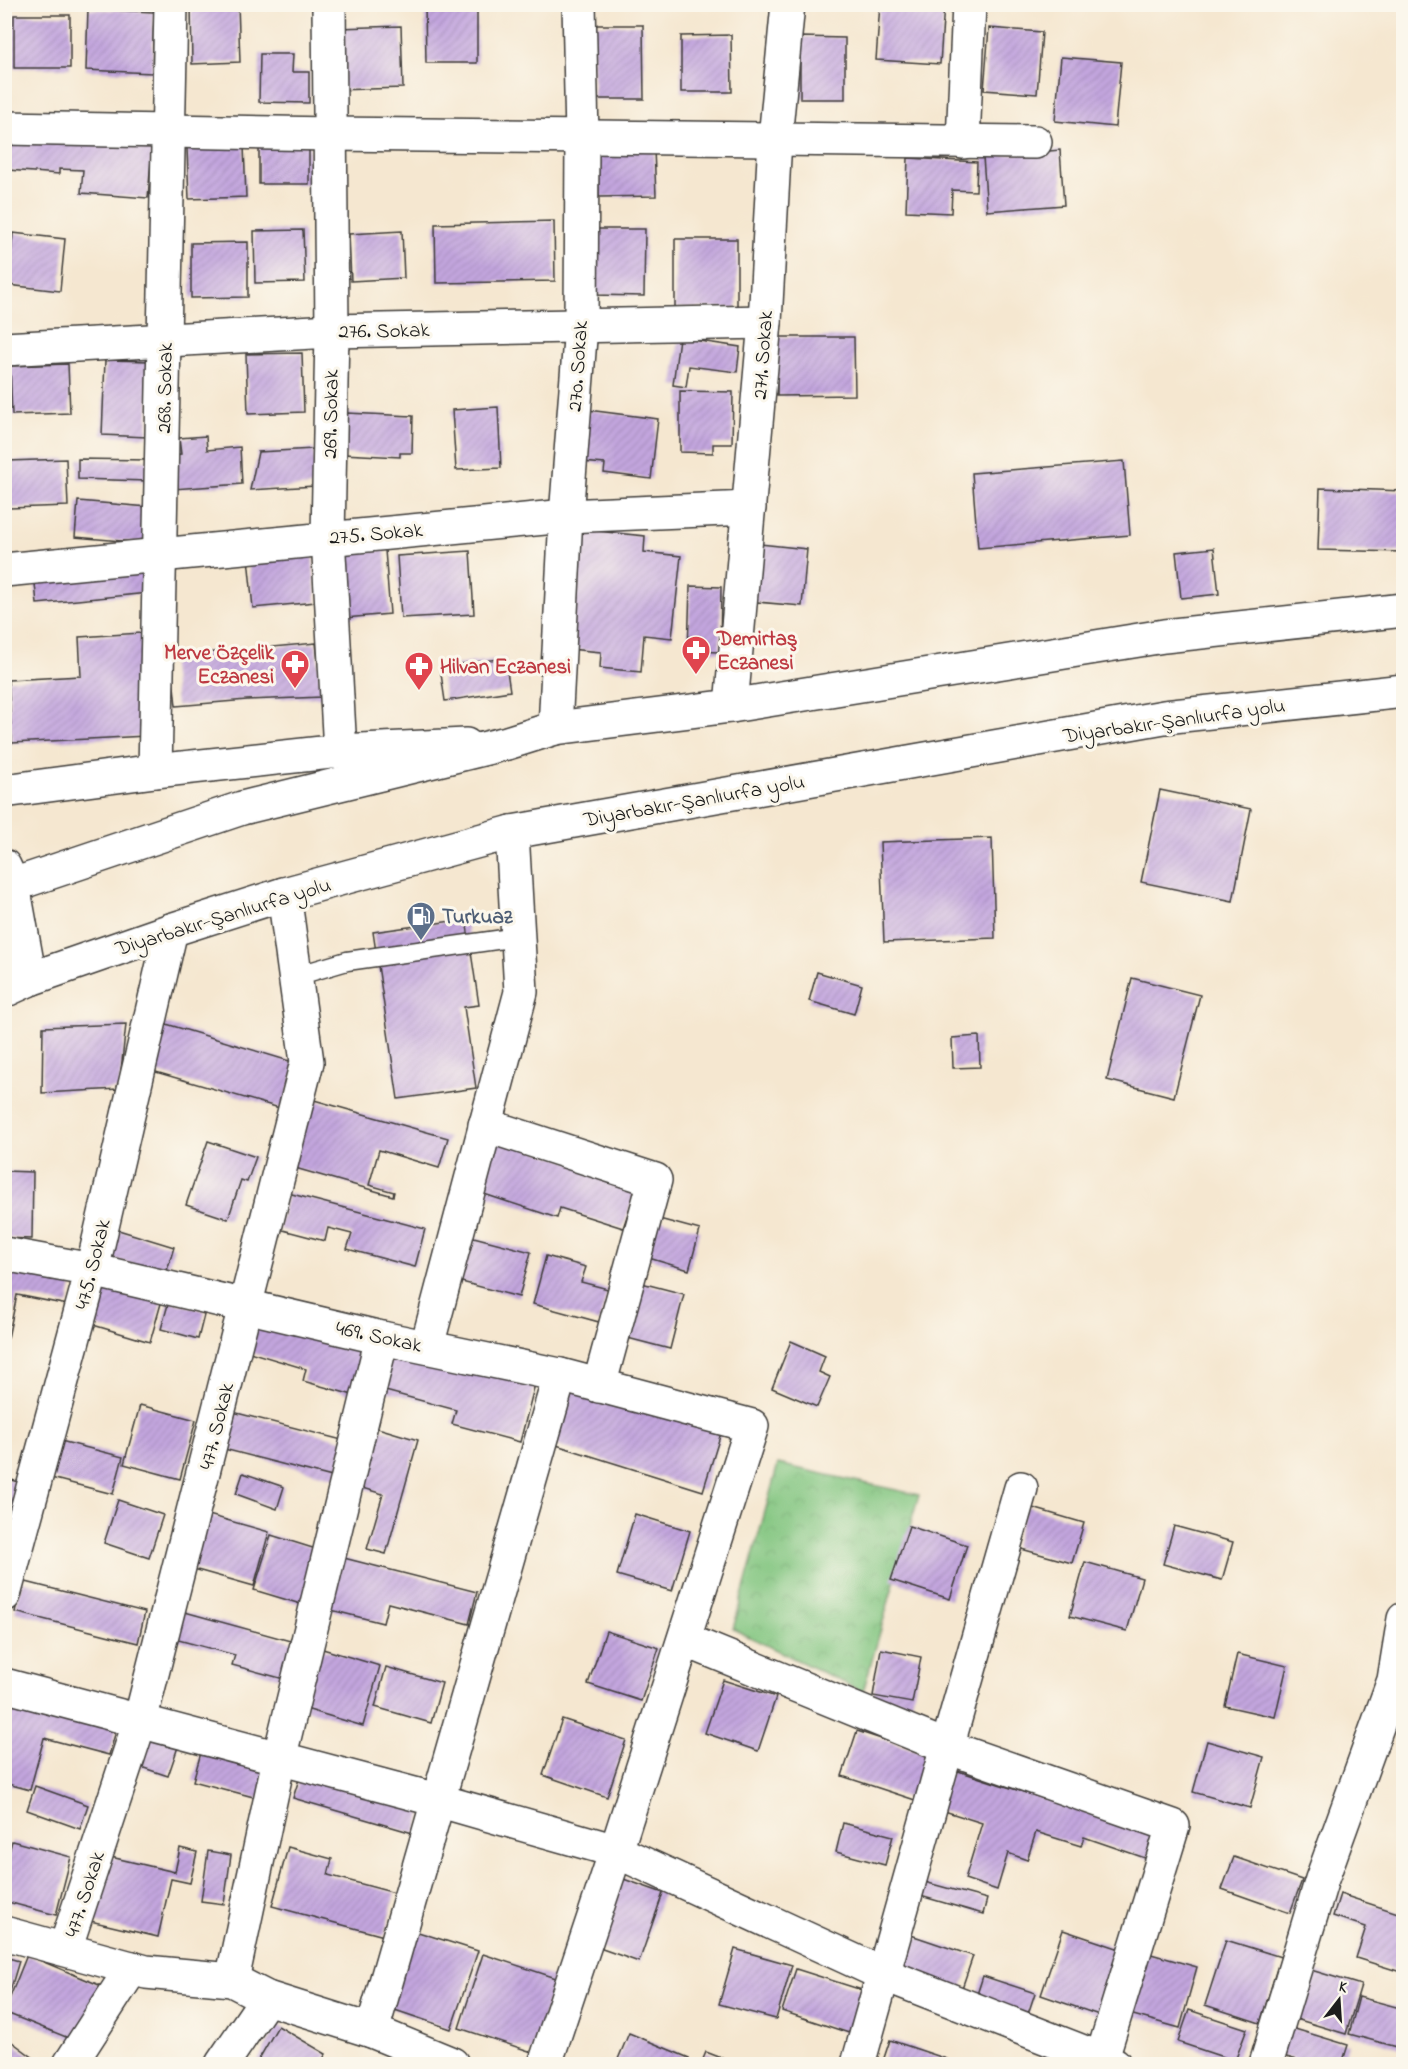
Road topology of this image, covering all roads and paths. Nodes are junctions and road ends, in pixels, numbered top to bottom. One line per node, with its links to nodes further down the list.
1 (171, 4): 7 (main road, 268. Sokak)
2 (329, 4): 8 (main road, 269. Sokak)
3 (579, 4): 9 (main road, 270. Sokak)
4 (788, 4): 10 (main road, 271. Sokak)
5 (969, 4): 11 (main road)
6 (4, 128): 7 (main road)
7 (168, 131): 8 (main road); 16 (main road, 268. Sokak)
8 (330, 134): 9 (main road); 15 (main road, 269. Sokak)
9 (582, 137): 10 (main road); 14 (main road, 270. Sokak)
10 (775, 140): 11 (main road); 13 (main road, 271. Sokak)
11 (963, 142): 12 (main road)
12 (1035, 142)
13 (765, 322): 14 (main road, 276. Sokak); 18 (main road, 271. Sokak)
14 (581, 326): 15 (main road, 276. Sokak); 19 (main road, 270. Sokak)
15 (332, 331): 16 (main road, 276. Sokak); 20 (main road, 269. Sokak)
16 (165, 341): 17 (main road, 276. Sokak); 21 (main road, 268. Sokak)
17 (4, 350)
18 (749, 508): 19 (main road, 275. Sokak); 25 (main road, 271. Sokak)
19 (566, 516): 20 (main road, 275. Sokak); 26 (main road, 270. Sokak)
20 (328, 537): 21 (main road, 275. Sokak); 28 (main road, 269. Sokak)
21 (160, 554): 22 (main road, 275. Sokak); 29 (main road, 268. Sokak)
22 (4, 570)
23 (1404, 610): 25 (main road)
24 (1404, 691): 31 (main road, Diyarbakır-Şanlıurfa yolu)
25 (731, 706): 26 (main road)
26 (555, 728): 27 (main road)
27 (507, 743): 28 (main road); 32 (main road)
28 (340, 751): 29 (main road)
29 (156, 771): 30 (main road)
30 (4, 791)
31 (512, 832): 33 (main road, Diyarbakır-Şanlıurfa yolu); 35 (main road)
32 (7, 879): 37 (main road)
33 (284, 894): 34 (main road, Diyarbakır-Şanlıurfa yolu); 36 (main road, 477. Sokak)
34 (171, 930): 37 (main road, Diyarbakır-Şanlıurfa yolu); 40 (main road, 475. Sokak)
35 (518, 937): 36 (lane); 38 (main road)
36 (296, 976): 41 (main road, 477. Sokak)
37 (17, 985)
38 (485, 1125): 43 (main road); 45 (main road)
39 (4, 1254): 40 (main road, 469. Sokak)
40 (92, 1270): 41 (main road, 469. Sokak); 47 (main road, 475. Sokak)
41 (247, 1305): 42 (main road, 469. Sokak); 51 (main road, 477. Sokak)
42 (382, 1338): 43 (main road, 469. Sokak); 53 (main road)
43 (427, 1346): 44 (main road, 469. Sokak)
44 (560, 1376): 45 (main road, 469. Sokak); 54 (main road)
45 (599, 1386): 49 (main road, 469. Sokak)
46 (1021, 1488): 52 (main road)
47 (4, 1595)
48 (1404, 1619): 69 (main road)
49 (685, 1640): 52 (main road); 55 (main road)
50 (4, 1685): 51 (main road)
51 (140, 1721): 53 (main road); 57 (main road, 477. Sokak)
52 (947, 1748): 59 (main road); 63 (main road)
53 (279, 1759): 54 (main road); 60 (main road)
54 (437, 1800): 55 (main road); 62 (main road)
55 (616, 1851): 59 (main road); 67 (main road)
56 (4, 1933): 57 (main road)
57 (66, 1950): 58 (main road)
58 (132, 1968): 60 (main road); 64 (main road)
59 (883, 1974): 63 (main road); 68 (main road)
60 (232, 1980): 61 (main road)
61 (267, 1998): 62 (main road); 65 (main road)
62 (372, 2031): 66 (main road)
63 (1105, 2063)
64 (70, 2064)
65 (222, 2064)
66 (452, 2064)
67 (545, 2064)
68 (858, 2064)
69 (1266, 2064)

